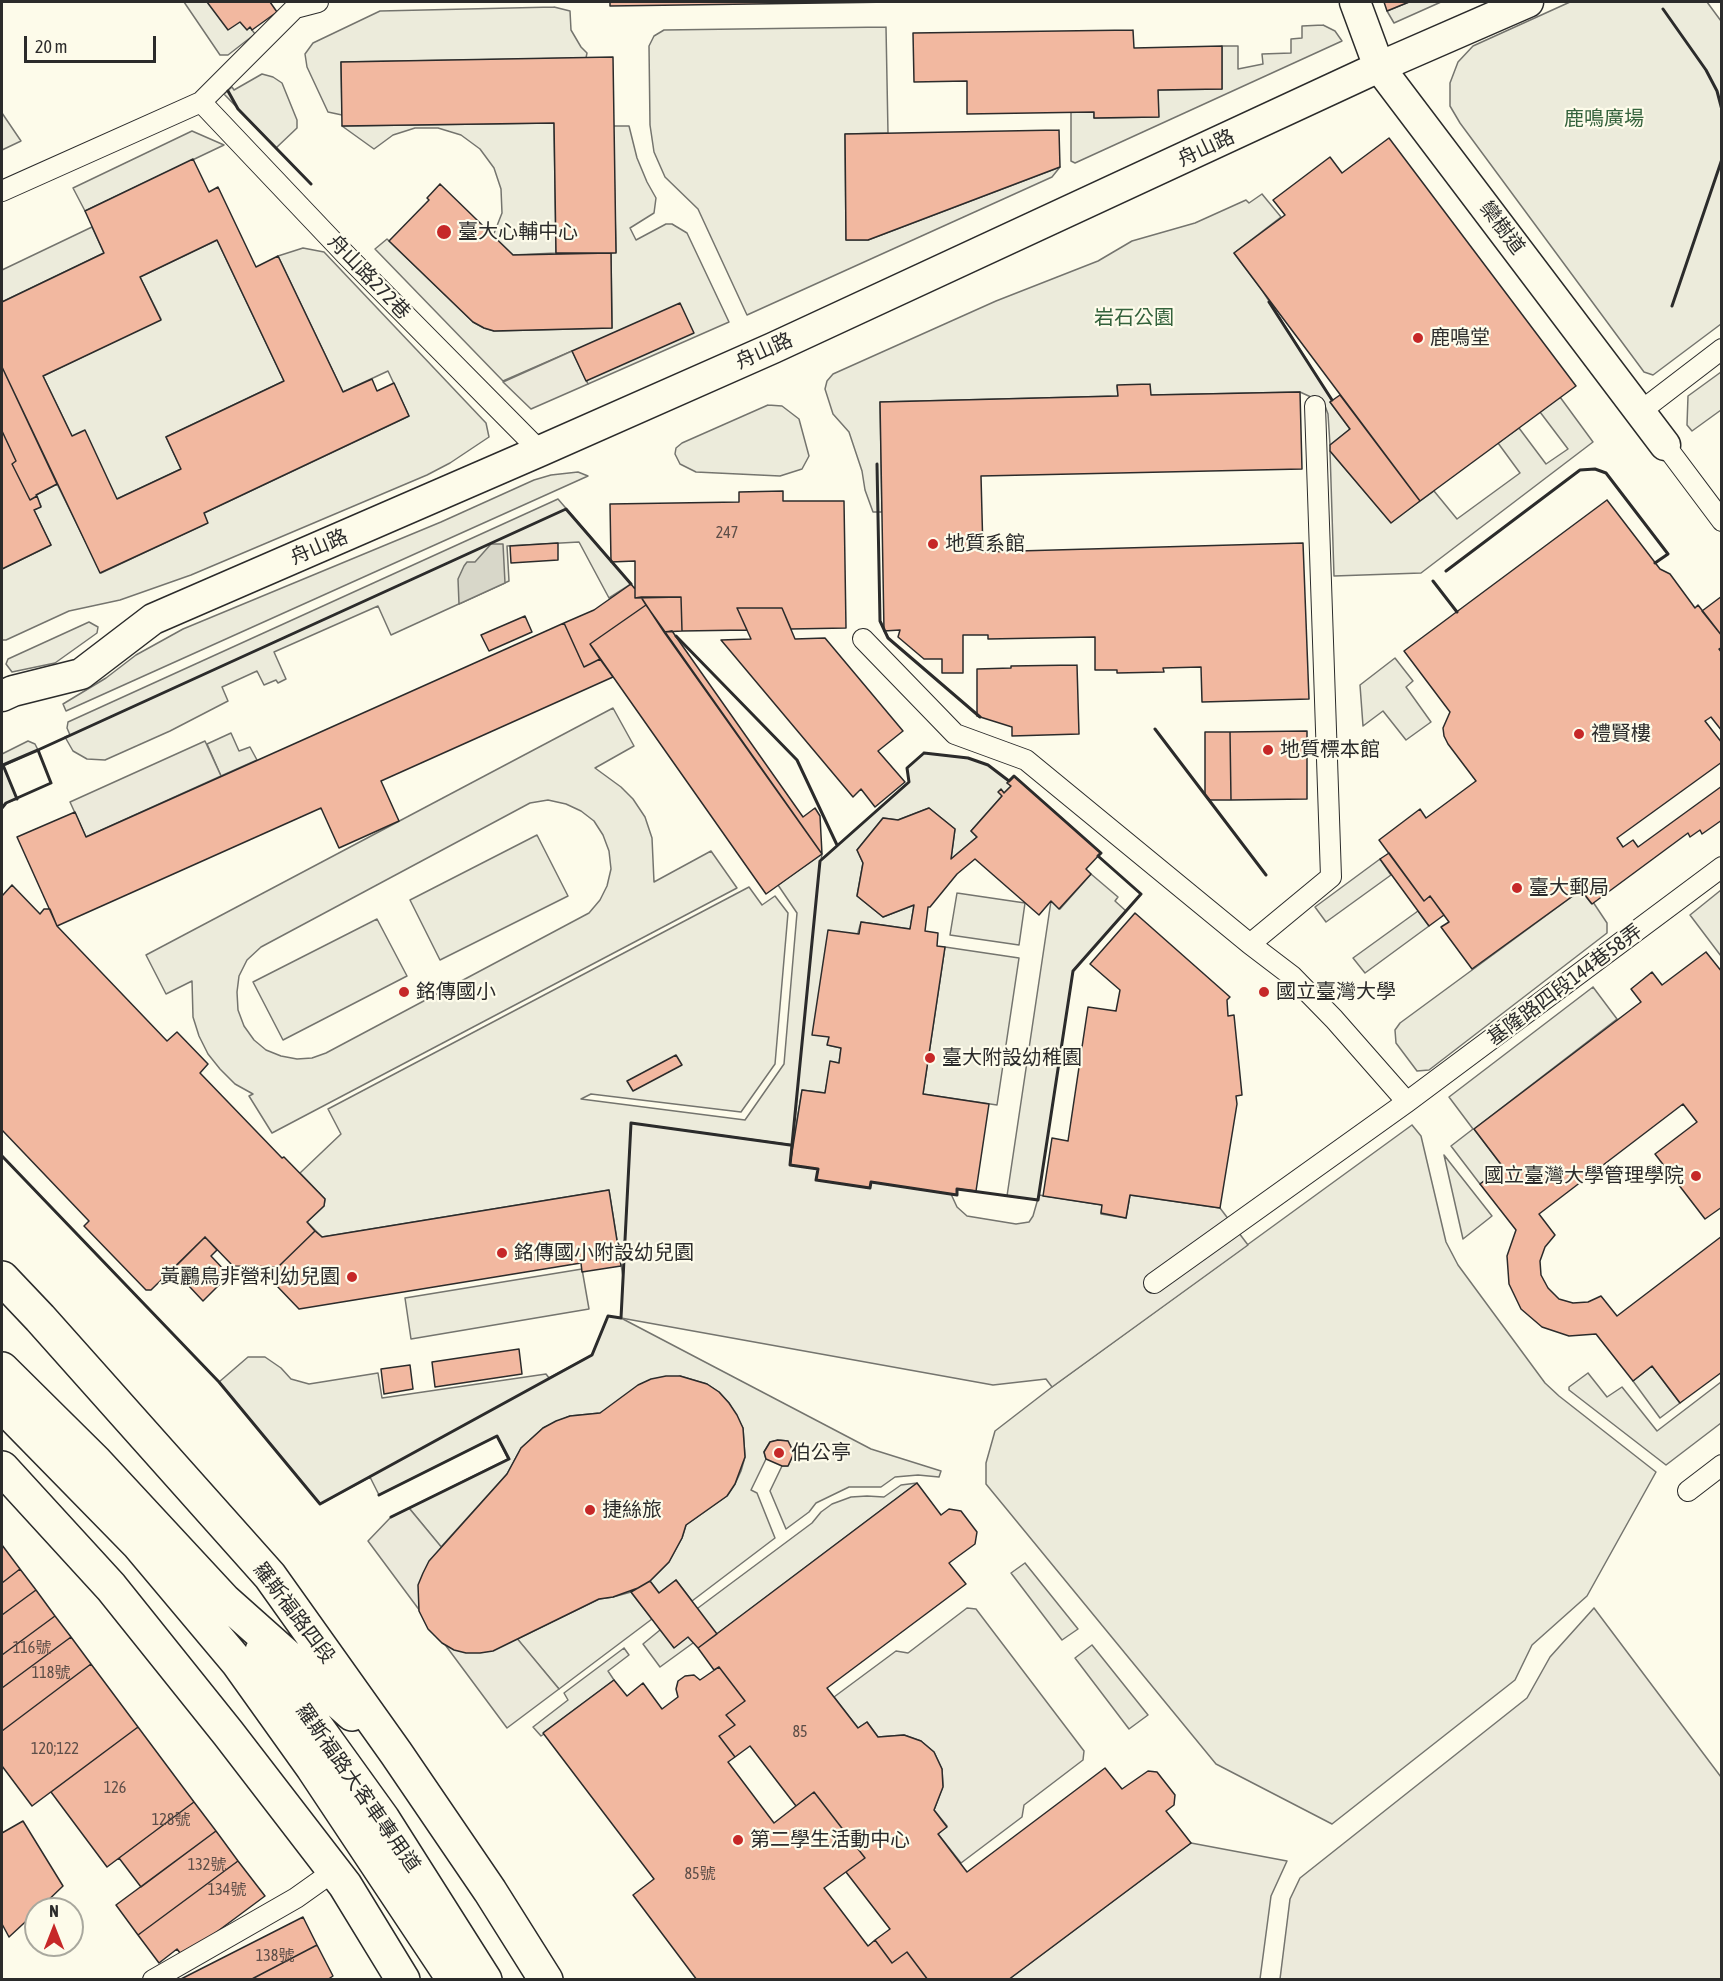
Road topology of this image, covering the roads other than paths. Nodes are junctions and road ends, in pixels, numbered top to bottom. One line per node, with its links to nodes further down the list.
1 (318, 2): 4 (lane)
2 (1355, 2): 5 (street, 欒樹道)
3 (1528, 2): 5 (street, 舟山路)
4 (295, 5): 6 (lane)
5 (1379, 67): 10 (street, 欒樹道); 12 (street, 舟山路)
6 (201, 102): 7 (lane); 12 (lane, 舟山路272巷)
7 (2, 191)
8 (1722, 349): 10 (lane)
9 (1315, 406): 17 (lane)
10 (1641, 411): 11 (street, 欒樹道)
11 (1665, 445): 13 (lane)
12 (540, 451): 15 (street, 舟山路)
13 (1722, 521)
14 (862, 639): 17 (lane)
15 (5, 688)
16 (1722, 867): 18 (lane, 基隆路四段144巷58弄)
17 (1250, 944): 18 (lane)
18 (1407, 1102): 20 (lane, 基隆路四段144巷58弄)
19 (2, 1278): 28 (main road, 羅斯福路四段)
20 (1154, 1283)
21 (2, 1369): 26 (main road, 羅斯福路大客車專用道)
22 (2, 1405): 27 (main road, 羅斯福路大客車專用道)
23 (1722, 1465): 25 (lane)
24 (2, 1468): 29 (main road)
25 (1688, 1491)
26 (224, 1600): 28 (main road, 羅斯福路大客車專用道); 33 (main road, 羅斯福路大客車專用道)
27 (274, 1714): 29 (main road, 羅斯福路大客車專用道); 32 (main road, 羅斯福路大客車專用道)
28 (396, 1753): 34 (main road, 羅斯福路四段)
29 (340, 1878): 30 (lane); 31 (main road)
30 (153, 1980)
31 (402, 1980)
32 (454, 1980)
33 (485, 1980)
34 (546, 1980)

